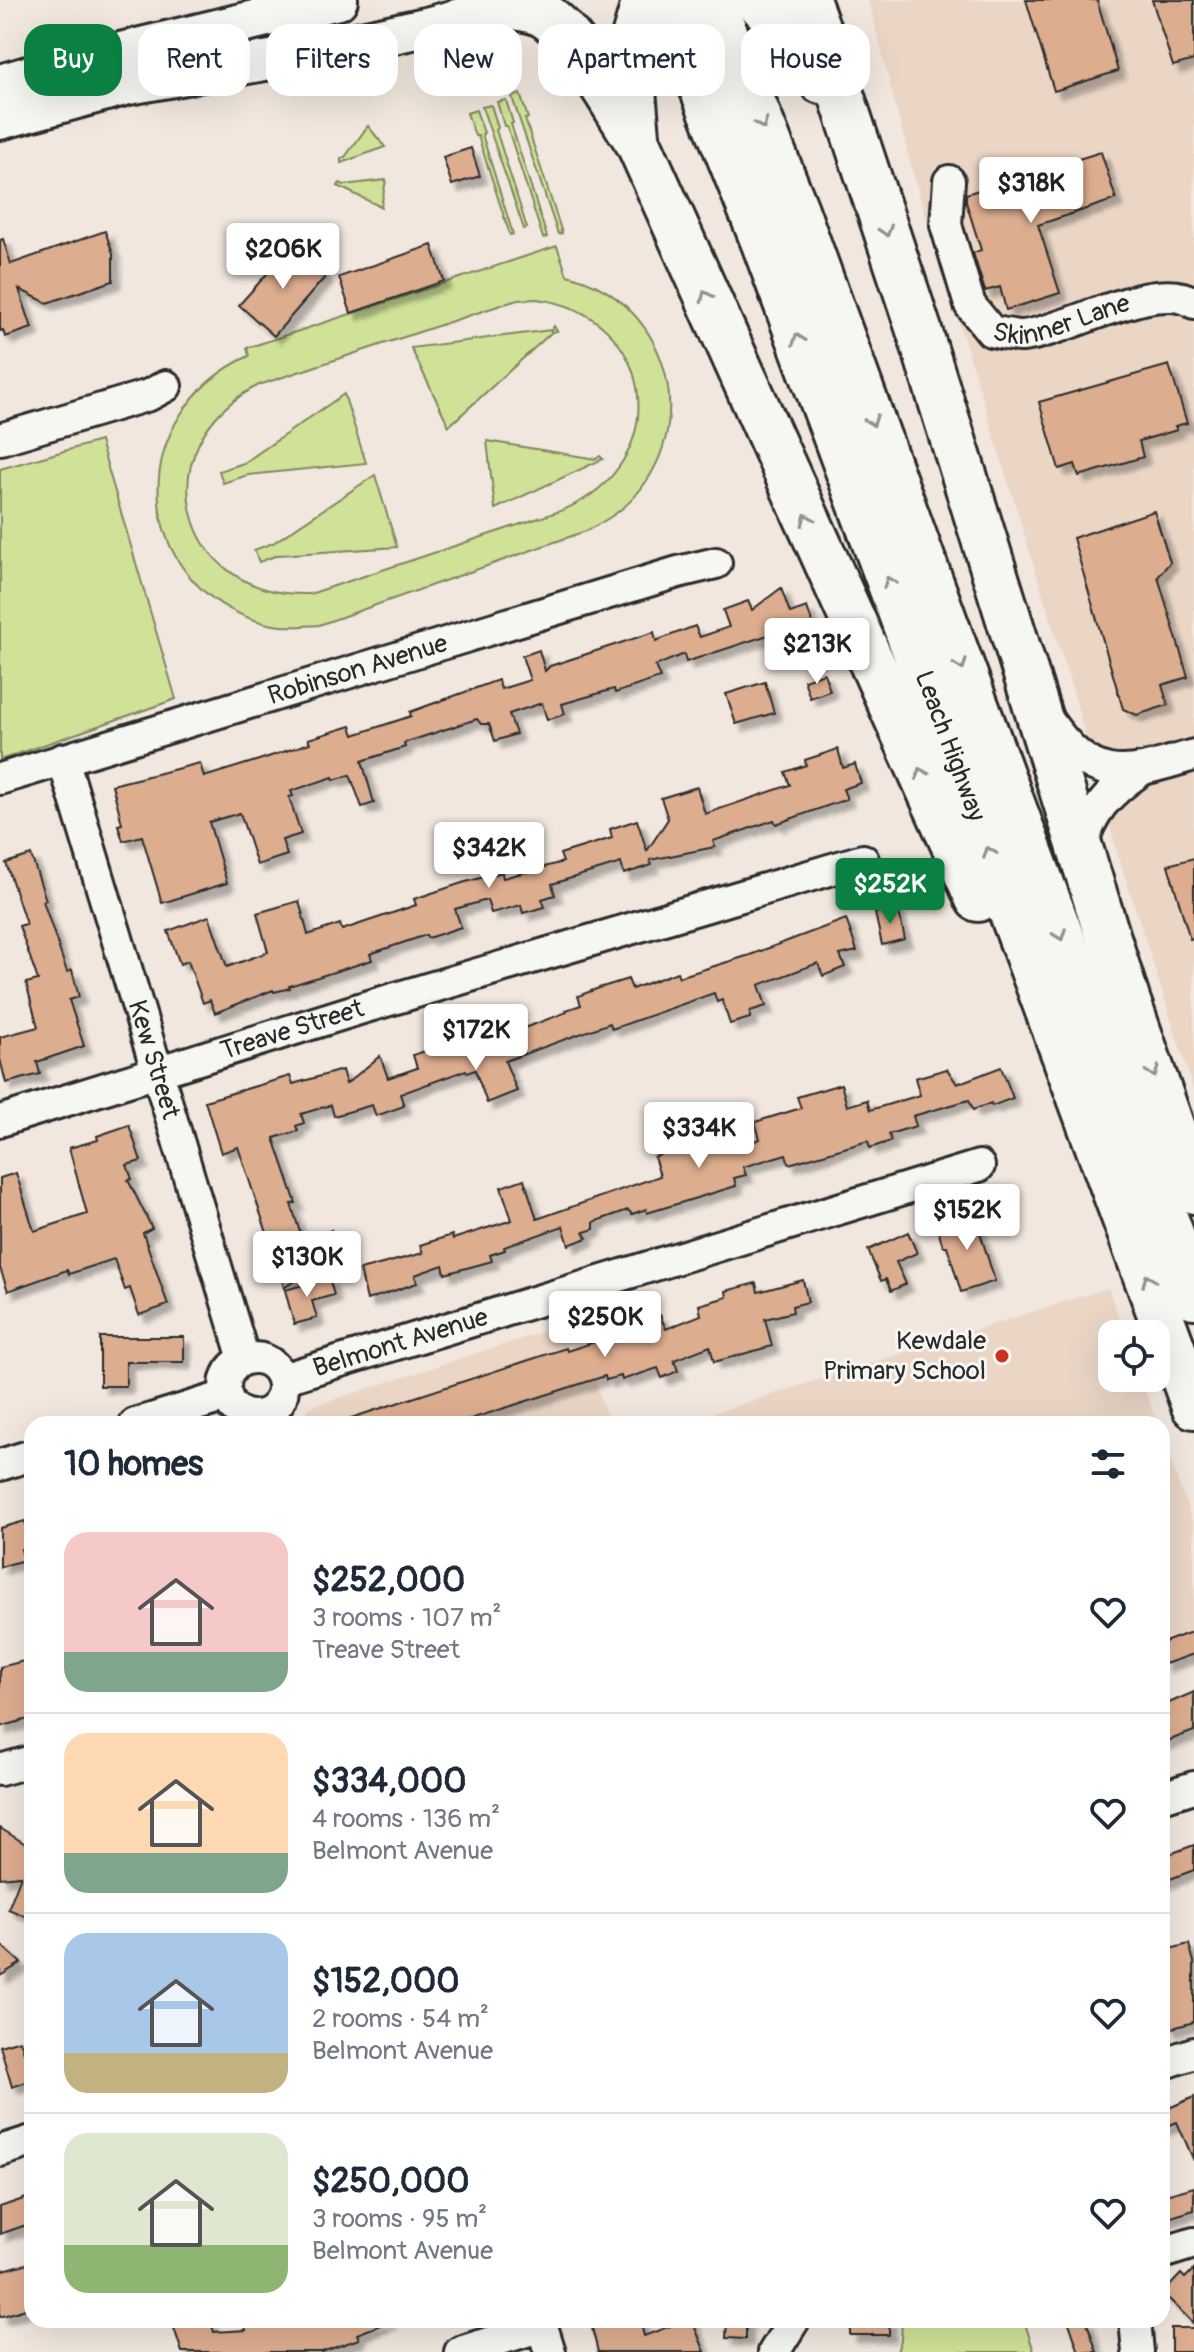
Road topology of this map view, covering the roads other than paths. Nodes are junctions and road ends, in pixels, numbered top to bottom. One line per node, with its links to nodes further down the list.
1 (338, 0): 10 (main road)
2 (712, 0): 32 (highway, Leach Highway, one-way to 32)
3 (757, 0): 14 (highway)
4 (807, 0): 8 (highway)
5 (821, 0): 9 (highway)
6 (517, 3): 12 (main road); 13 (highway)
7 (651, 4): 13 (highway); 31 (highway, Leach Highway, one-way to 7)
8 (816, 24)
9 (823, 24)
10 (0, 84)
11 (841, 96): 14 (highway)
12 (0, 120)
13 (638, 142): 31 (highway, one-way to 13)
14 (861, 157): 20 (highway, one-way to 20)
15 (949, 181): 16 (street, Skinner Lane)
16 (1194, 303)
17 (166, 386): 18 (street)
18 (0, 439)
19 (716, 563): 22 (street, Robinson Avenue)
20 (1035, 701): 23 (street); 25 (highway)
21 (1194, 755): 23 (street)
22 (63, 759): 24 (street, Robinson Avenue); 27 (street, Kew Street)
23 (1140, 771): 25 (street)
24 (0, 779)
25 (1081, 849): 30 (highway, one-way to 30)
26 (863, 860): 27 (street, Treave Street)
27 (158, 1072): 28 (street, Treave Street); 33 (street, Kew Street)
28 (0, 1121)
29 (979, 1166): 34 (street, Belmont Avenue)
30 (1194, 1191)
31 (1127, 1226): 36 (highway, Leach Highway, one-way to 31)
32 (1194, 1296)
33 (244, 1359): 34 (street); 35 (street)
34 (282, 1379): 39 (street)
35 (226, 1396): 37 (street); 38 (street)
36 (1194, 1406)
37 (161, 1416)
38 (248, 1416)
39 (265, 1416)
40 (24, 1458): 41 (street)
41 (0, 1465)
42 (24, 1763): 43 (street)
43 (0, 1770)
44 (1194, 1787): 45 (street)
45 (1170, 1794)
46 (1194, 2053): 47 (street)
47 (1170, 2061)
48 (24, 2144): 49 (street)
49 (0, 2151)
50 (1194, 2243): 51 (street)
51 (1170, 2250)
52 (789, 2328): 56 (street)
53 (1136, 2328): 57 (street)
54 (544, 2333): 55 (street)
55 (460, 2352)
56 (774, 2352)
57 (1138, 2352)

